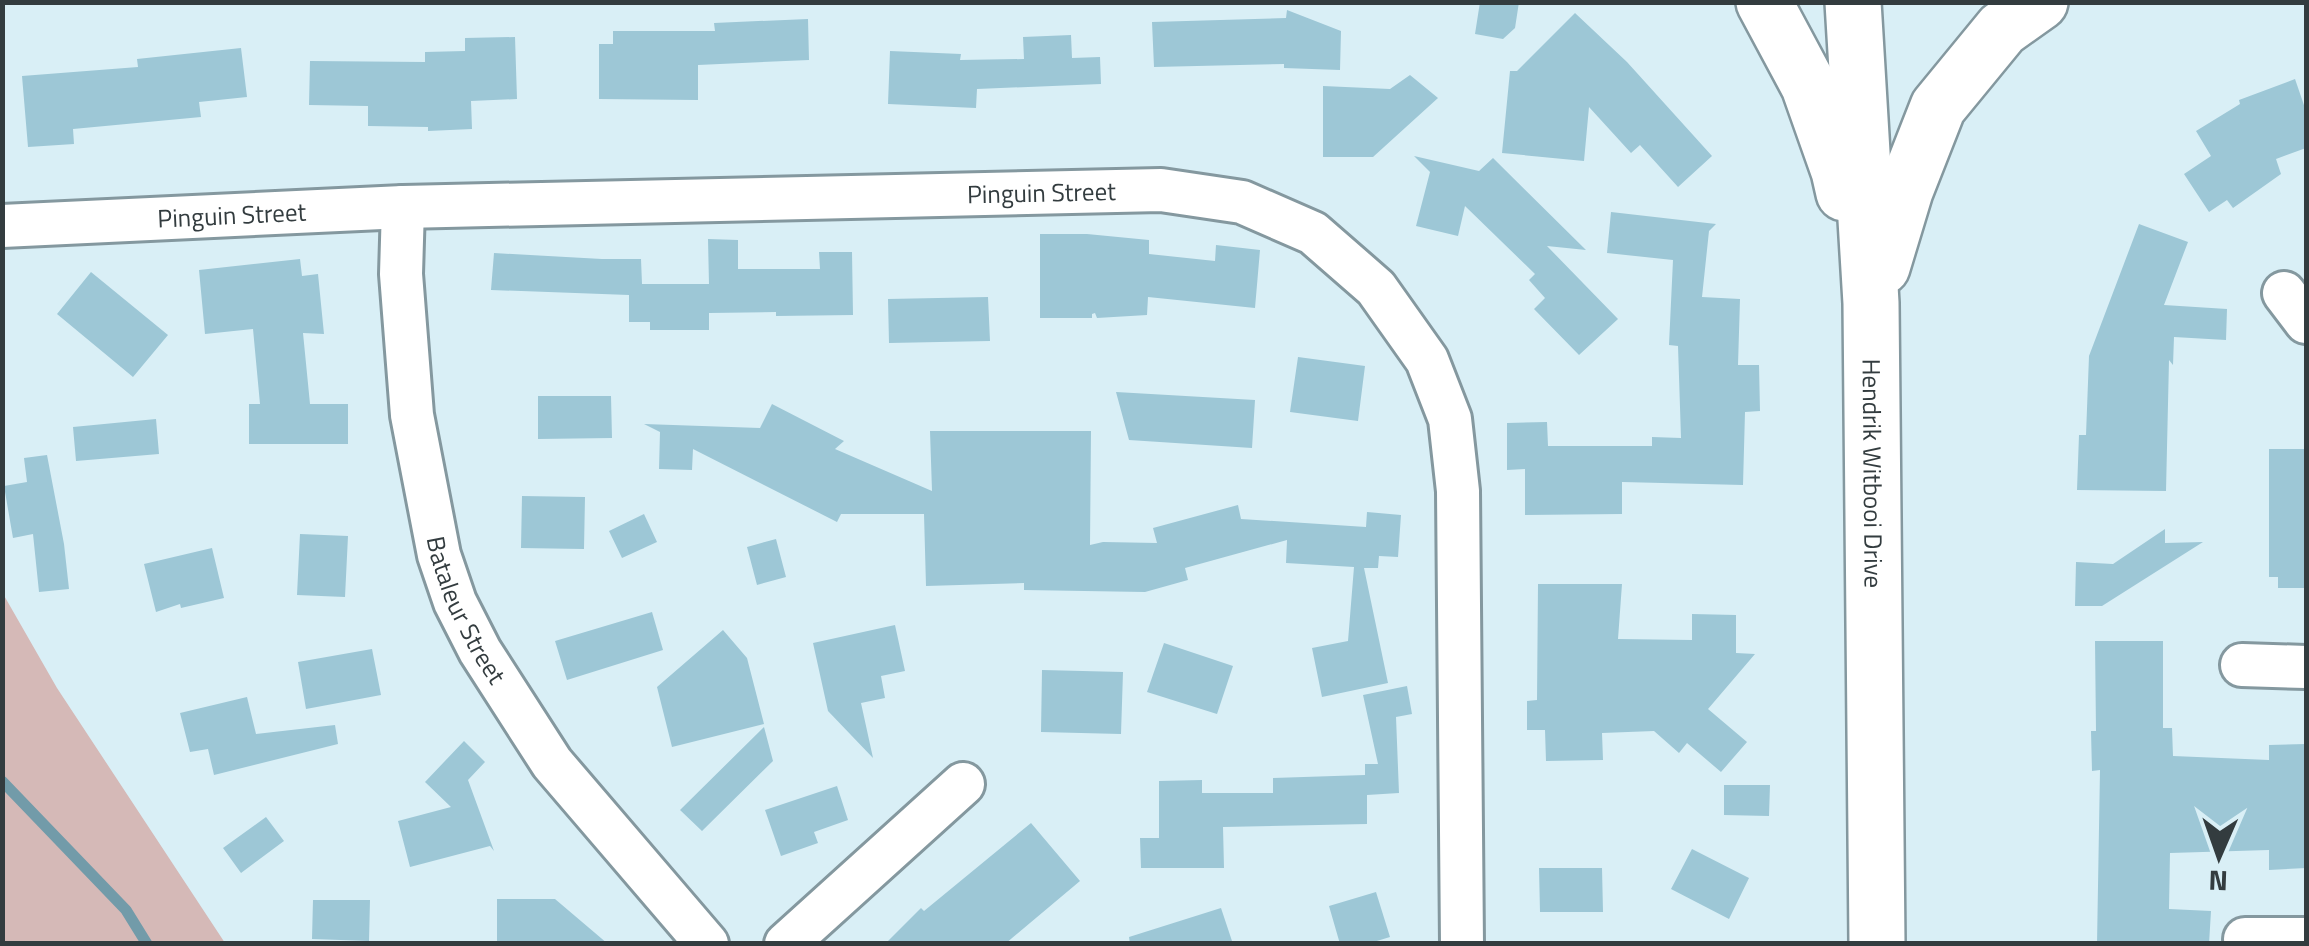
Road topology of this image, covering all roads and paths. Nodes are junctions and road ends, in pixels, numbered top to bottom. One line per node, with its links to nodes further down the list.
1 (1764, 2): 6 (main road)
2 (1854, 2): 6 (main road, Hendrik Witbooi Drive)
3 (2040, 2): 6 (main road)
4 (403, 206): 5 (street, Pinguin Street); 12 (street, Bataleur Street); 14 (street, Pinguin Street)
5 (2, 226)
6 (1872, 303): 15 (main road, Hendrik Witbooi Drive)
7 (2242, 665): 8 (street)
8 (2306, 666)
9 (963, 784): 13 (street)
10 (2246, 939): 11 (street)
11 (2306, 939)
12 (707, 944)
13 (786, 944)
14 (1462, 944)
15 (1877, 944)

